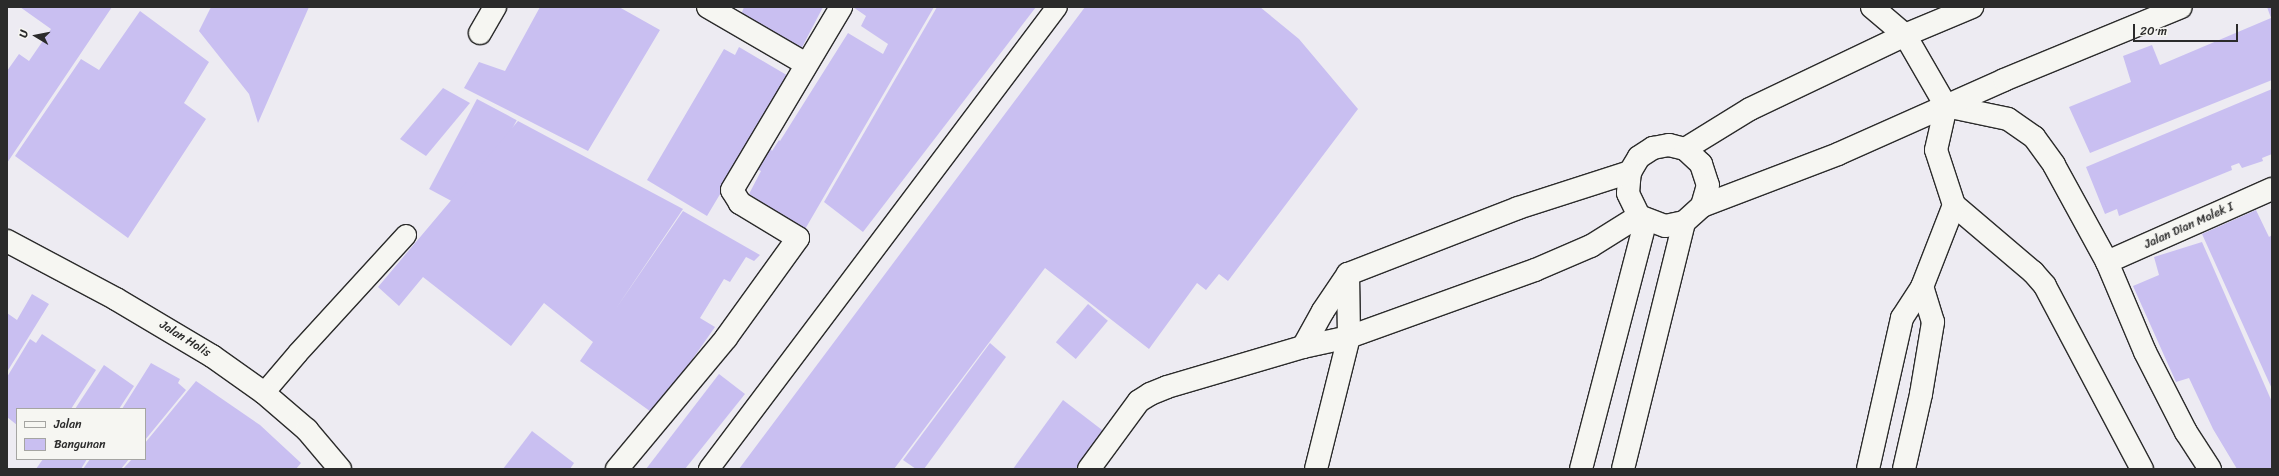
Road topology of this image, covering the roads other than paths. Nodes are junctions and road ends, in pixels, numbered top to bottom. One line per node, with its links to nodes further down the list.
1 (495, 7): 8 (street)
2 (708, 7): 10 (street)
3 (841, 7): 10 (street)
4 (1057, 7): 29 (lane)
5 (1872, 7): 9 (street)
6 (1972, 7): 9 (street)
7 (2181, 7): 11 (street)
8 (480, 33)
9 (1905, 35): 11 (street); 12 (street)
10 (806, 64): 28 (street)
11 (1946, 106): 15 (street); 16 (street); 21 (street)
12 (1685, 149): 13 (street); 16 (street)
13 (1630, 172): 17 (street); 22 (street)
14 (2272, 189): 21 (street, Jalan Dian Molek I)
15 (1954, 205): 23 (street); 36 (street)
16 (1702, 206): 18 (street)
17 (1643, 218): 18 (street); 24 (street); 32 (street)
18 (1684, 222): 33 (street)
19 (406, 235): 26 (lane)
20 (7, 241): 26 (street, Jalan Holis)
21 (2107, 262): 37 (street)
22 (1348, 274): 24 (street); 25 (street)
23 (1922, 287): 34 (street); 35 (street)
24 (1349, 337): 25 (street); 31 (street)
25 (1304, 347): 30 (street)
26 (264, 393): 27 (street, Jalan Holis)
27 (340, 469)
28 (617, 469)
29 (709, 469)
30 (1089, 469)
31 (1316, 469)
32 (1581, 469)
33 (1623, 469)
34 (1868, 469)
35 (1904, 469)
36 (2142, 469)
37 (2210, 469)

